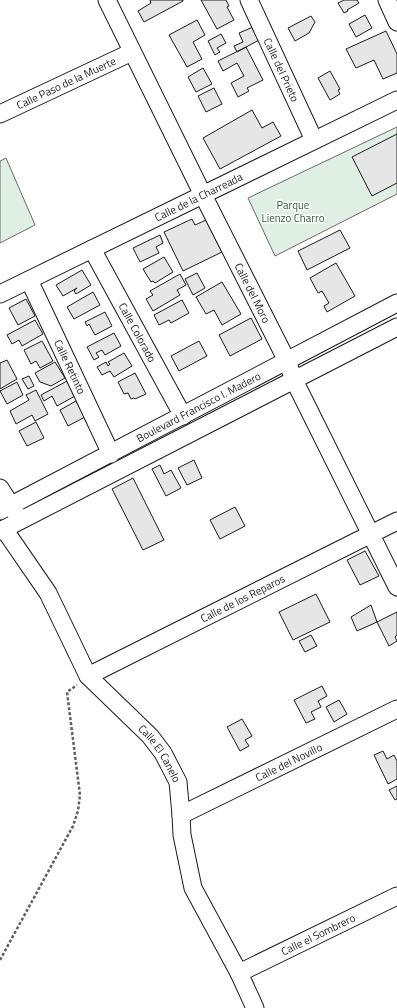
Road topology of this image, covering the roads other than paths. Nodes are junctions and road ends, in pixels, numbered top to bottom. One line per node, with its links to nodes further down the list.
1 (107, 0): 5 (street, Calle del Moro)
2 (249, 0): 8 (street, Calle del Prieto)
3 (387, 0): 4 (street)
4 (397, 22)
5 (132, 52): 7 (street, Calle Paso de la Muerte); 9 (street, Calle del Moro)
6 (397, 100): 8 (street, Calle de la Charreada)
7 (0, 114)
8 (314, 140): 9 (street, Calle de la Charreada)
9 (203, 195): 10 (street, Calle de la Charreada); 15 (street, Calle del Moro)
10 (92, 250): 11 (street, Calle de la Charreada); 17 (street, Calle Colorado)
11 (29, 280): 12 (street, Calle de la Charreada); 18 (street, Calle Retinto)
12 (0, 294)
13 (397, 303): 15 (street, Boulevard Francisco I. Madero)
14 (397, 327): 16 (street, Boulevard Francisco I. Madero)
15 (287, 361): 16 (street, Calle del Moro); 17 (street, Boulevard Francisco I. Madero)
16 (294, 380): 20 (street, Boulevard Francisco I. Madero); 23 (street, Calle del Moro)
17 (183, 416): 18 (street, Boulevard Francisco I. Madero)
18 (111, 454): 20 (street, Boulevard Francisco I. Madero)
19 (0, 488): 20 (street)
20 (10, 513): 22 (street, Boulevard Francisco I. Madero)
21 (397, 521): 23 (street, Calle de los Reparos)
22 (2, 530): 25 (street, Calle El Canelo)
23 (370, 535): 24 (street, Calle del Moro); 25 (street, Calle de los Reparos)
24 (397, 587)
25 (88, 676): 27 (street, Calle El Canelo)
26 (397, 709): 27 (street, Calle del Novillo)
27 (181, 815): 29 (street, Calle El Canelo)
28 (397, 896): 29 (street, Calle el Sombrero)
29 (239, 974): 30 (street, Calle El Canelo)
30 (255, 1008)

